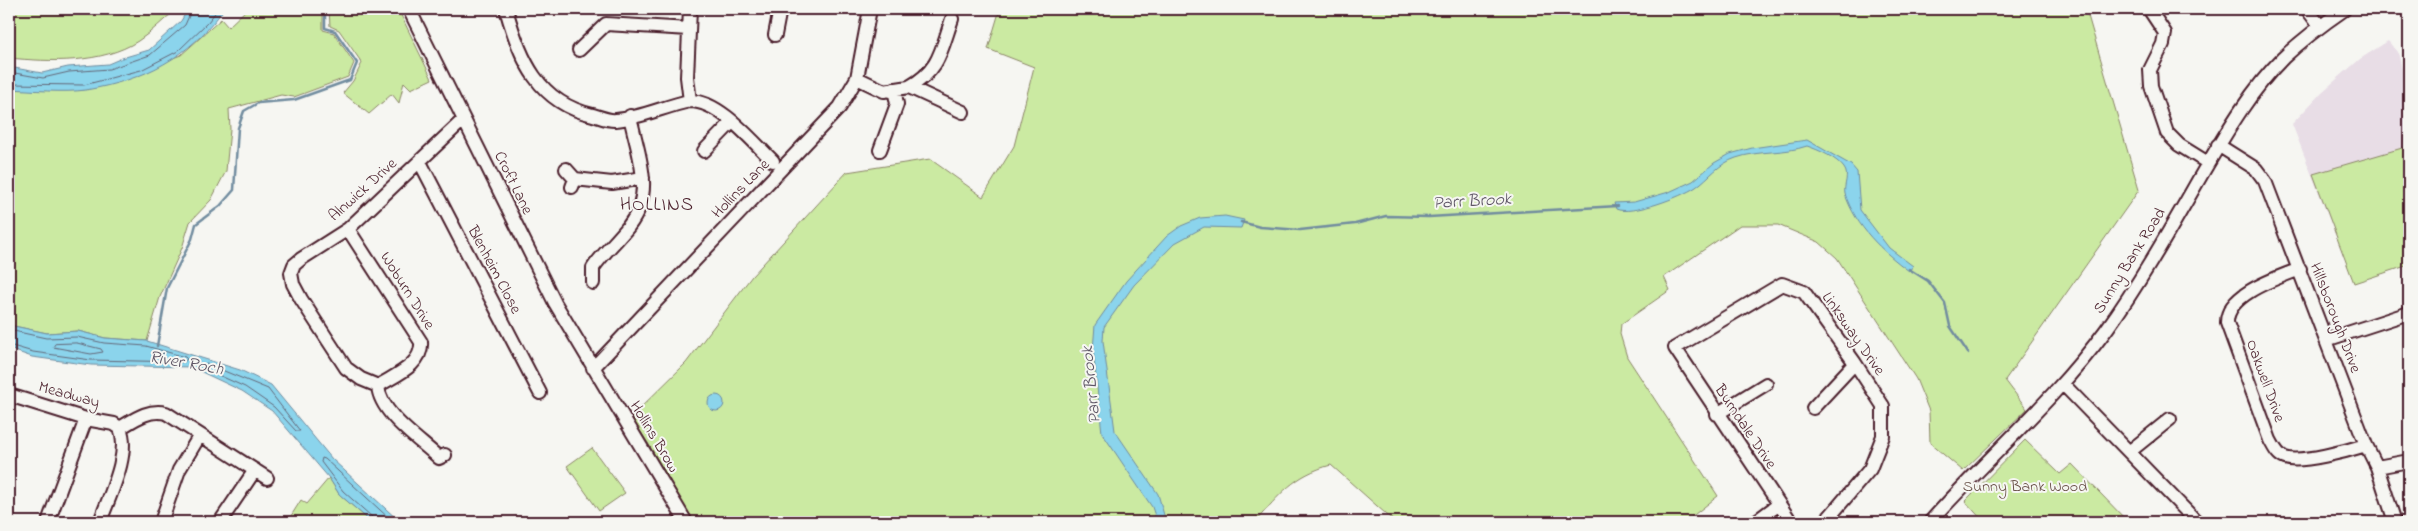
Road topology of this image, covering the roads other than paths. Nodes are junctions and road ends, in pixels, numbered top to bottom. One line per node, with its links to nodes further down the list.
1 (409, 9): 20 (street, Croft Lane)
2 (506, 9): 19 (street)
3 (690, 9): 11 (street)
4 (780, 9): 12 (street)
5 (870, 9): 14 (street, Hollins Lane)
6 (2149, 9): 27 (street)
7 (2308, 9): 10 (street)
8 (2345, 9): 10 (street, Sunny Bank Road)
9 (952, 19): 15 (street)
10 (2320, 26): 22 (street, Sunny Bank Road)
11 (689, 29): 13 (street); 17 (street)
12 (775, 35)
13 (579, 50)
14 (857, 78): 16 (street); 37 (street, Hollins Lane)
15 (909, 87): 16 (street); 18 (street)
16 (894, 89): 23 (street)
17 (690, 101): 19 (street); 21 (street)
18 (963, 112)
19 (630, 116): 29 (street)
20 (463, 120): 26 (street, Alnwick Drive); 37 (street, Croft Lane)
21 (732, 122): 24 (street); 25 (street)
22 (2218, 145): 27 (street, Sunny Bank Road); 31 (street, Hillsborough Drive)
23 (880, 150)
24 (704, 151)
25 (773, 161)
26 (420, 162): 30 (street, Alnwick Drive); 41 (street, Blenheim Close)
27 (2208, 163): 39 (street, Sunny Bank Road)
28 (566, 169): 29 (street)
29 (643, 178): 32 (street)
30 (348, 229): 40 (street, Woburn Drive); 40 (street, Alnwick Drive)
31 (2300, 269): 34 (street, Hillsborough Drive); 49 (street, Oakwell Drive)
32 (593, 283)
33 (2409, 313): 34 (street)
34 (2326, 340): 49 (street, Hillsborough Drive)
35 (1674, 348): 36 (street, Linksway Drive); 44 (street, Burndale Drive)
36 (1855, 363): 43 (street); 64 (street, Linksway Drive)
37 (593, 368): 61 (street, Hollins Brow)
38 (1766, 384): 44 (street)
39 (2063, 384): 50 (street); 65 (street, Sunny Bank Road)
40 (378, 386): 51 (street)
41 (540, 393)
42 (9, 395): 45 (street, Meadway)
43 (1813, 408)
44 (1717, 414): 56 (street, Burndale Drive)
45 (86, 418): 47 (street, Meadway); 57 (street)
46 (2170, 419): 50 (street)
47 (120, 428): 48 (street); 58 (street)
48 (200, 435): 54 (street); 59 (street)
49 (2366, 445): 53 (street, Hillsborough Drive)
50 (2129, 452): 66 (street)
51 (445, 455)
52 (2409, 461): 53 (street)
53 (2377, 467): 67 (street, Hillsborough Drive)
54 (254, 470): 55 (street); 60 (street)
55 (267, 478)
56 (1778, 505): 62 (street); 63 (street, Burndale Drive)
57 (48, 522)
58 (100, 522)
59 (160, 522)
60 (220, 522)
61 (686, 522)
62 (1755, 522)
63 (1791, 522)
64 (1825, 522)
65 (1930, 522)
66 (2197, 522)
67 (2395, 522)

